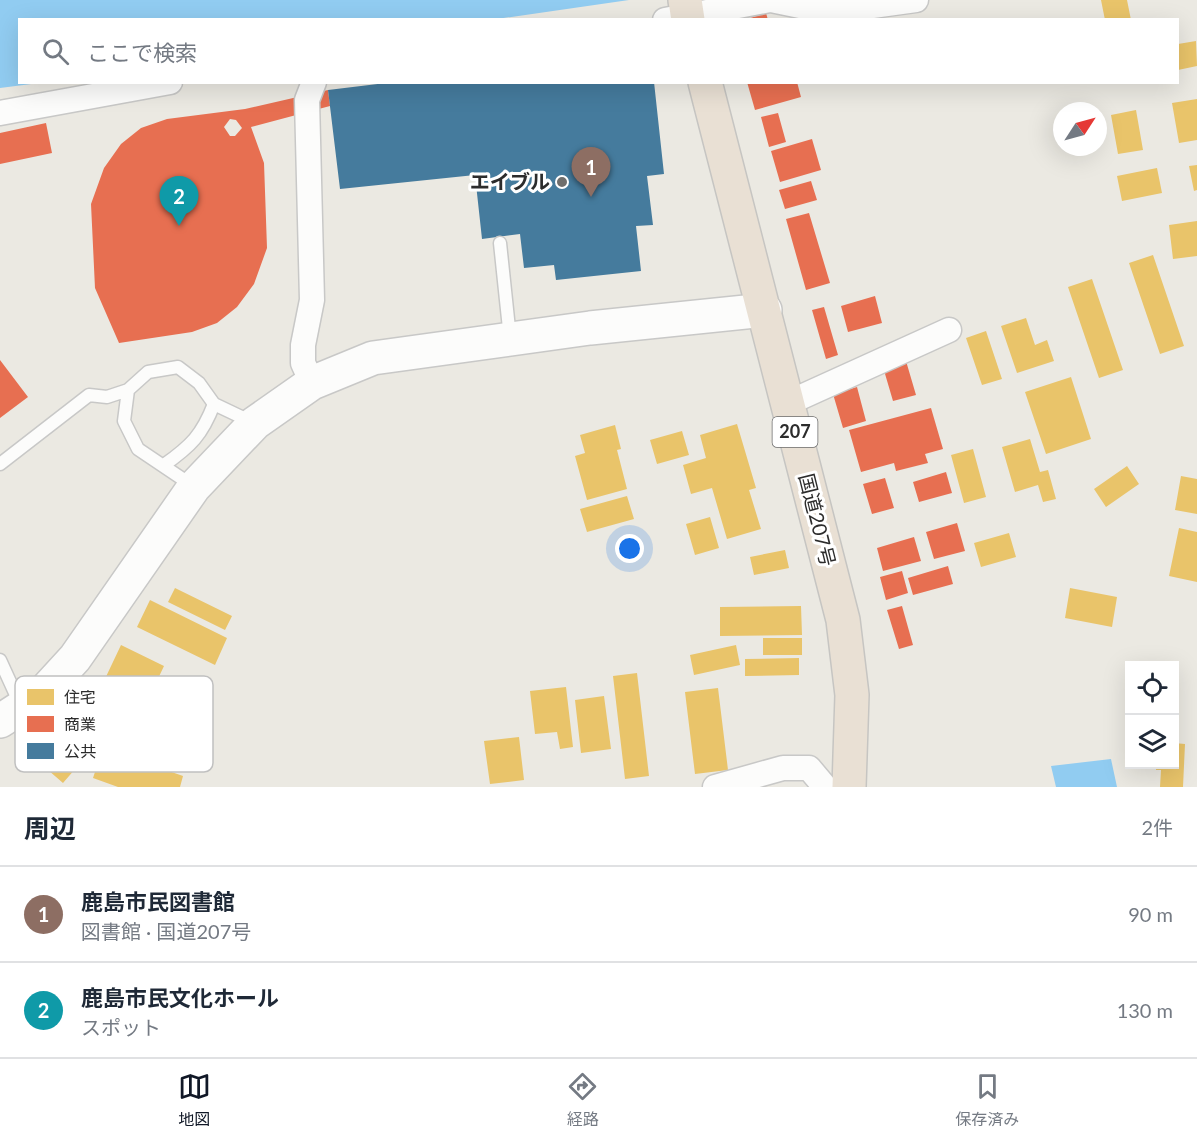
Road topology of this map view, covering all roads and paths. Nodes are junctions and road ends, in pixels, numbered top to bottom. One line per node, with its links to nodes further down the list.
1 (770, 0): 2 (street); 3 (street)
2 (916, 0)
3 (682, 11)
4 (159, 84): 7 (street)
5 (313, 84): 12 (street)
6 (706, 84): 9 (highway, 国道207号 / 207)
7 (0, 113)
8 (500, 243): 11 (lane)
9 (765, 310): 11 (street); 14 (highway, 国道207号 / 207)
10 (949, 330): 14 (street)
11 (510, 339): 12 (street)
12 (312, 383): 16 (street)
13 (128, 390): 15 (lane); 17 (lane); 18 (lane)
14 (788, 403): 25 (highway, 国道207号 / 207)
15 (214, 404): 16 (lane); 18 (lane)
16 (255, 423): 19 (street)
17 (0, 464)
18 (164, 465): 19 (lane)
19 (194, 487): 21 (street)
20 (0, 660): 22 (lane)
21 (58, 676)
22 (11, 714)
23 (715, 787): 24 (street)
24 (825, 787)
25 (849, 787)

